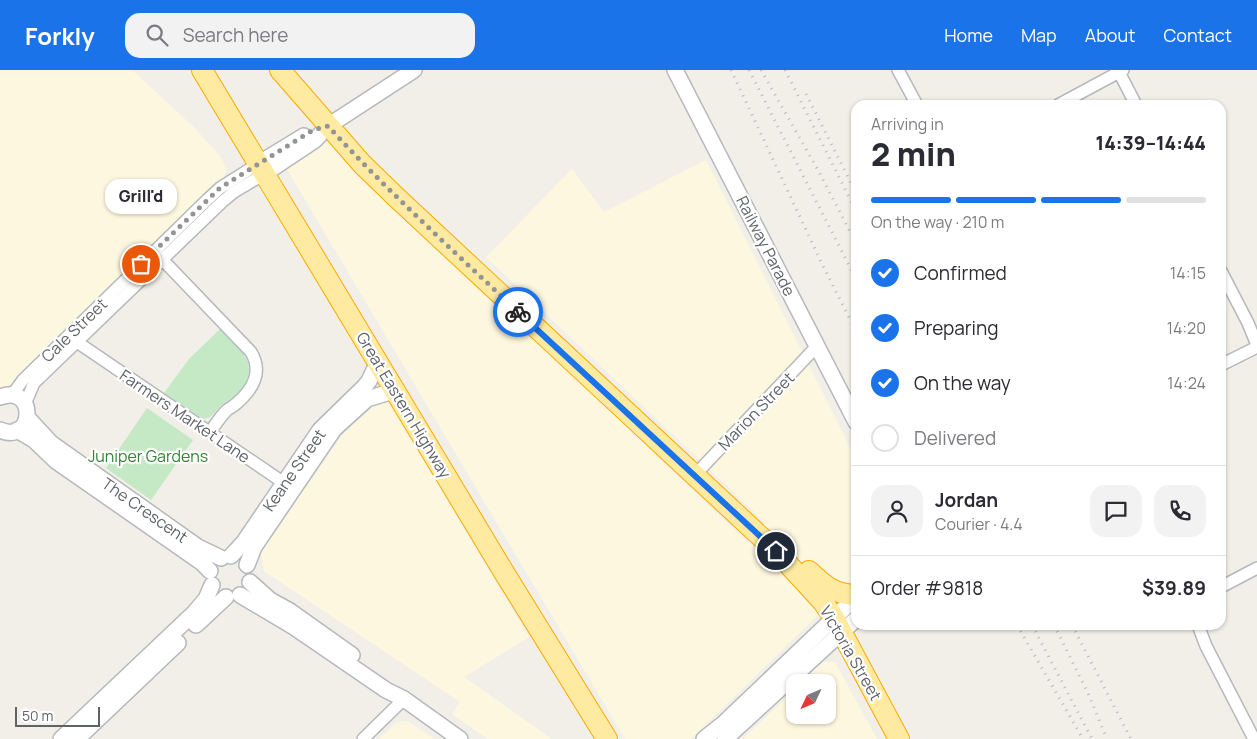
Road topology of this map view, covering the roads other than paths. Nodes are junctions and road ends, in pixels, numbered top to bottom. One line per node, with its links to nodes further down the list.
1 (202, 70): 13 (highway, Great Eastern Highway)
2 (280, 70): 12 (highway, Victoria Street)
3 (414, 70): 12 (street, Cale Street)
4 (675, 70): 17 (street, Railway Parade)
5 (898, 70): 8 (street)
6 (907, 70): 9 (street)
7 (1121, 71): 10 (street); 11 (street)
8 (914, 100)
9 (922, 100)
10 (1067, 100)
11 (1134, 100)
12 (328, 126): 13 (street, Cale Street); 28 (highway, Victoria Street)
13 (261, 169): 14 (street, Cale Street); 19 (highway, Great Eastern Highway)
14 (158, 256): 16 (street, Cale Street); 22 (street, Cale Street); 27 (street)
15 (1226, 281): 18 (street)
16 (77, 342): 23 (street, Cale Street); 27 (street, Farmers Market Lane)
17 (818, 346): 24 (street, Railway Parade); 28 (street, Marion Street)
18 (1257, 346): 20 (street)
19 (378, 362): 21 (highway, Great Eastern Highway); 29 (street, Keane Street)
20 (1226, 362)
21 (396, 393): 29 (street, Keane Street); 49 (highway, Great Eastern Highway)
22 (6, 396): 23 (street, The Crescent)
23 (26, 411): 26 (street); 31 (street, The Crescent)
24 (851, 412)
25 (0, 430): 26 (street)
26 (17, 430): 34 (street, The Crescent)
27 (210, 432): 29 (street, Farmers Market Lane)
28 (694, 476): 30 (highway, Victoria Street)
29 (288, 486): 31 (street, Keane Street); 32 (street, Keane Street)
30 (776, 551): 37 (highway); 40 (highway, Victoria Street)
31 (226, 557): 32 (street); 34 (street)
32 (247, 565): 35 (street)
33 (1257, 568): 36 (street)
34 (211, 578): 38 (street); 45 (street)
35 (250, 582): 38 (street); 44 (street)
36 (1226, 584)
37 (851, 595)
38 (233, 596): 44 (street); 46 (street)
39 (851, 607): 40 (street)
40 (844, 623): 50 (street); 51 (street); 52 (highway, Victoria Street)
41 (1195, 630): 43 (street)
42 (1200, 630): 43 (street)
43 (1206, 646): 53 (street)
44 (404, 699): 47 (street); 48 (street)
45 (61, 739)
46 (77, 739)
47 (363, 739)
48 (460, 739)
49 (607, 739)
50 (704, 739)
51 (725, 739)
52 (899, 739)
53 (1254, 739)

